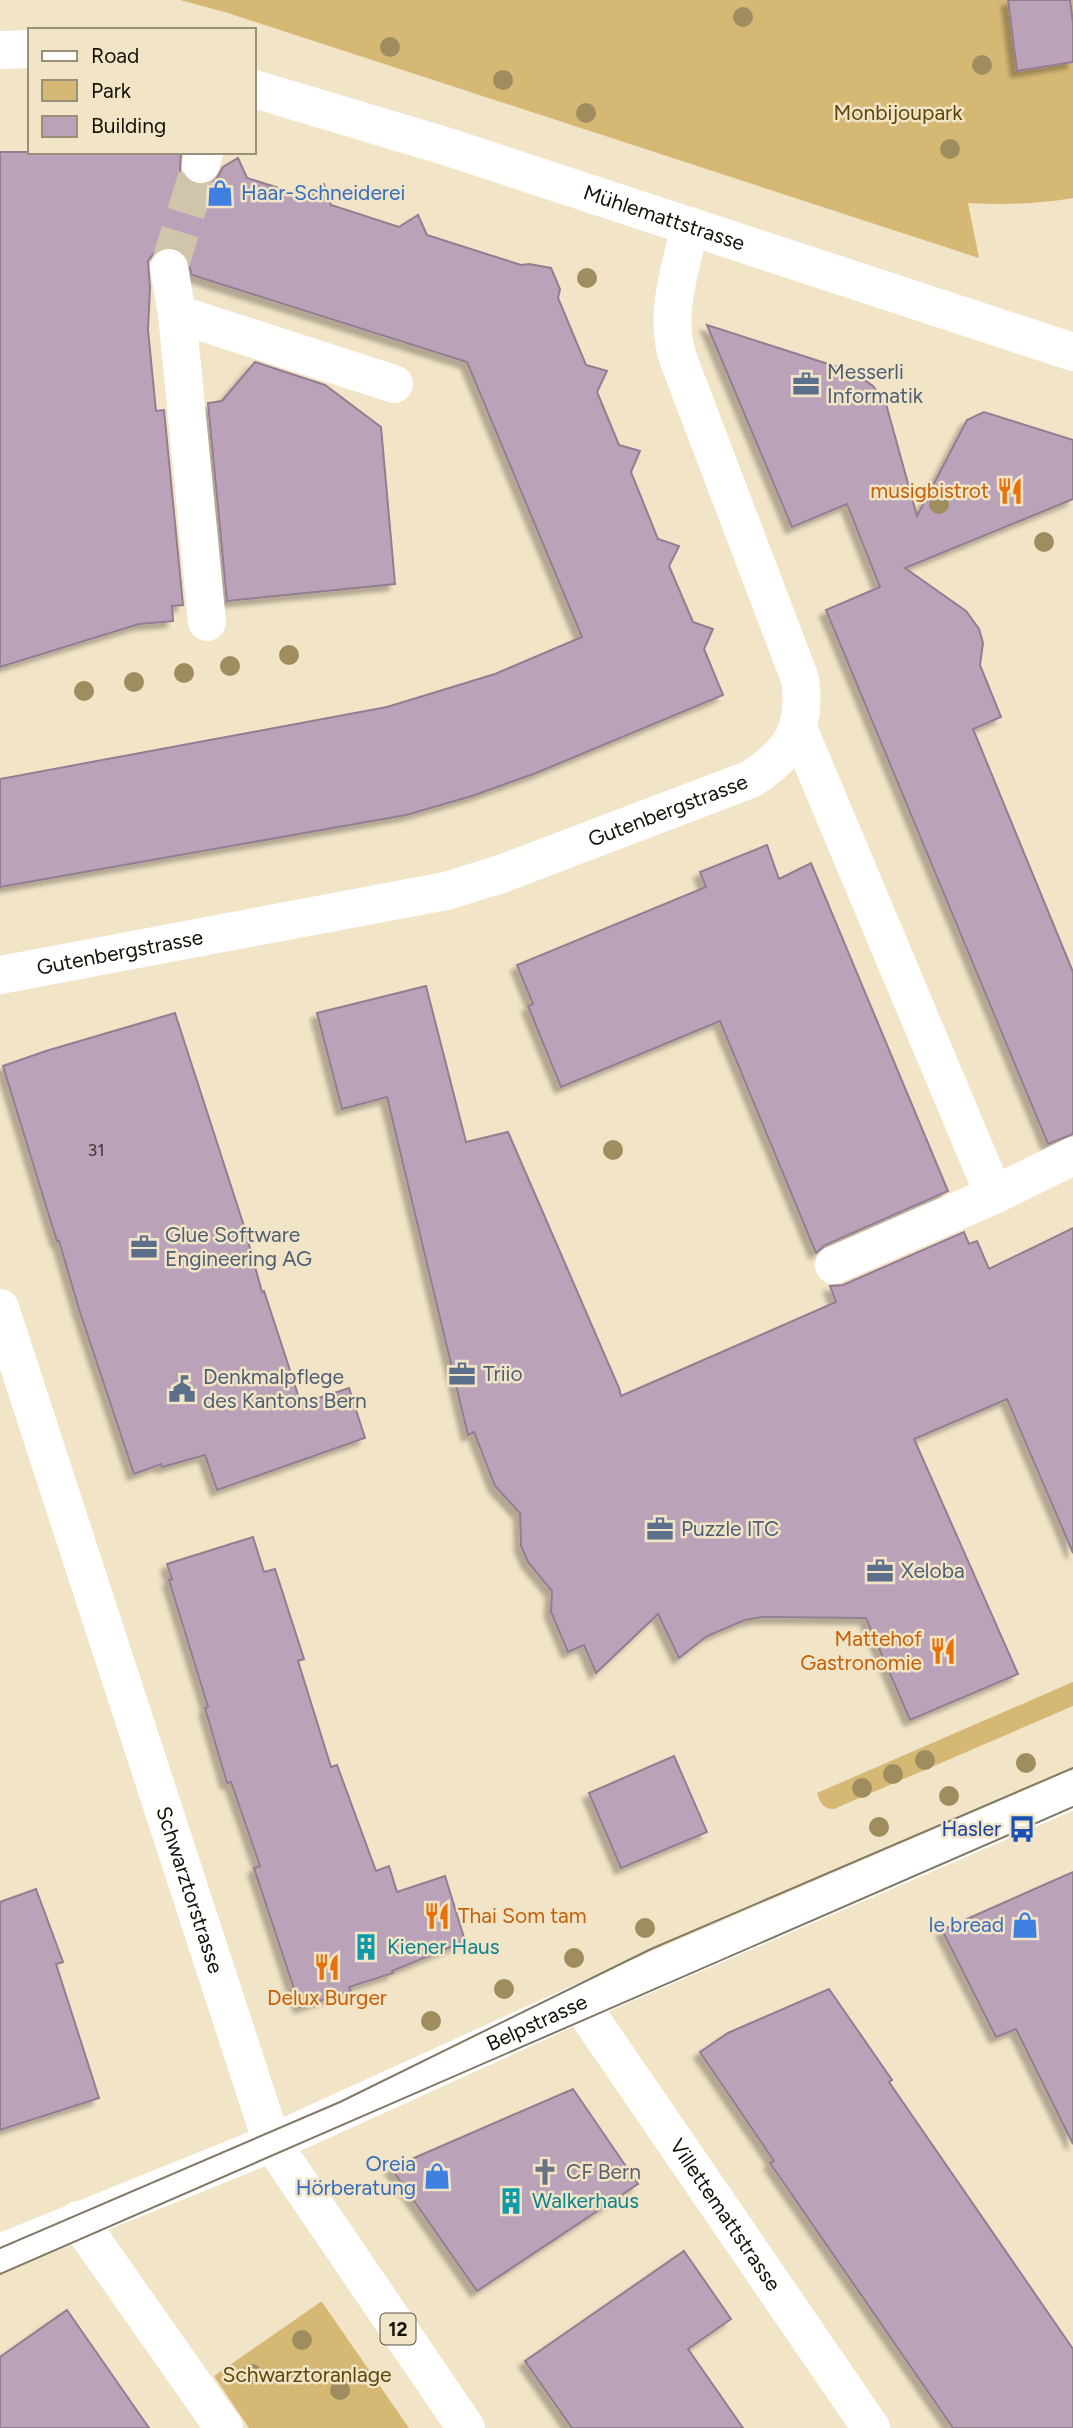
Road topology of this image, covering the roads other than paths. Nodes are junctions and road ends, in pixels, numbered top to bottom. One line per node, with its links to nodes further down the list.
1 (28, 49): 2 (street)
2 (0, 50)
3 (256, 90): 4 (street, Mühlemattstrasse)
4 (690, 226): 7 (street, Mühlemattstrasse); 10 (street, Gutenbergstrasse)
5 (169, 268): 6 (street)
6 (177, 314): 8 (street); 9 (street)
7 (1073, 352)
8 (394, 384)
9 (207, 622)
10 (798, 728): 11 (street, Gutenbergstrasse); 13 (street)
11 (0, 975)
12 (1073, 1156): 13 (street)
13 (994, 1195): 14 (street)
14 (834, 1265)
15 (0, 1308): 18 (street, Schwarztorstrasse)
16 (1073, 1790): 17 (street, Belpstrasse)
17 (580, 2003): 18 (street, Belpstrasse); 23 (street, Villettemattstrasse)
18 (272, 2143): 19 (street, Belpstrasse); 22 (street, Schwarztorstrasse / 12)
19 (78, 2220): 20 (street, Belpstrasse); 21 (street)
20 (0, 2253)
21 (224, 2428)
22 (466, 2428)
23 (871, 2428)

